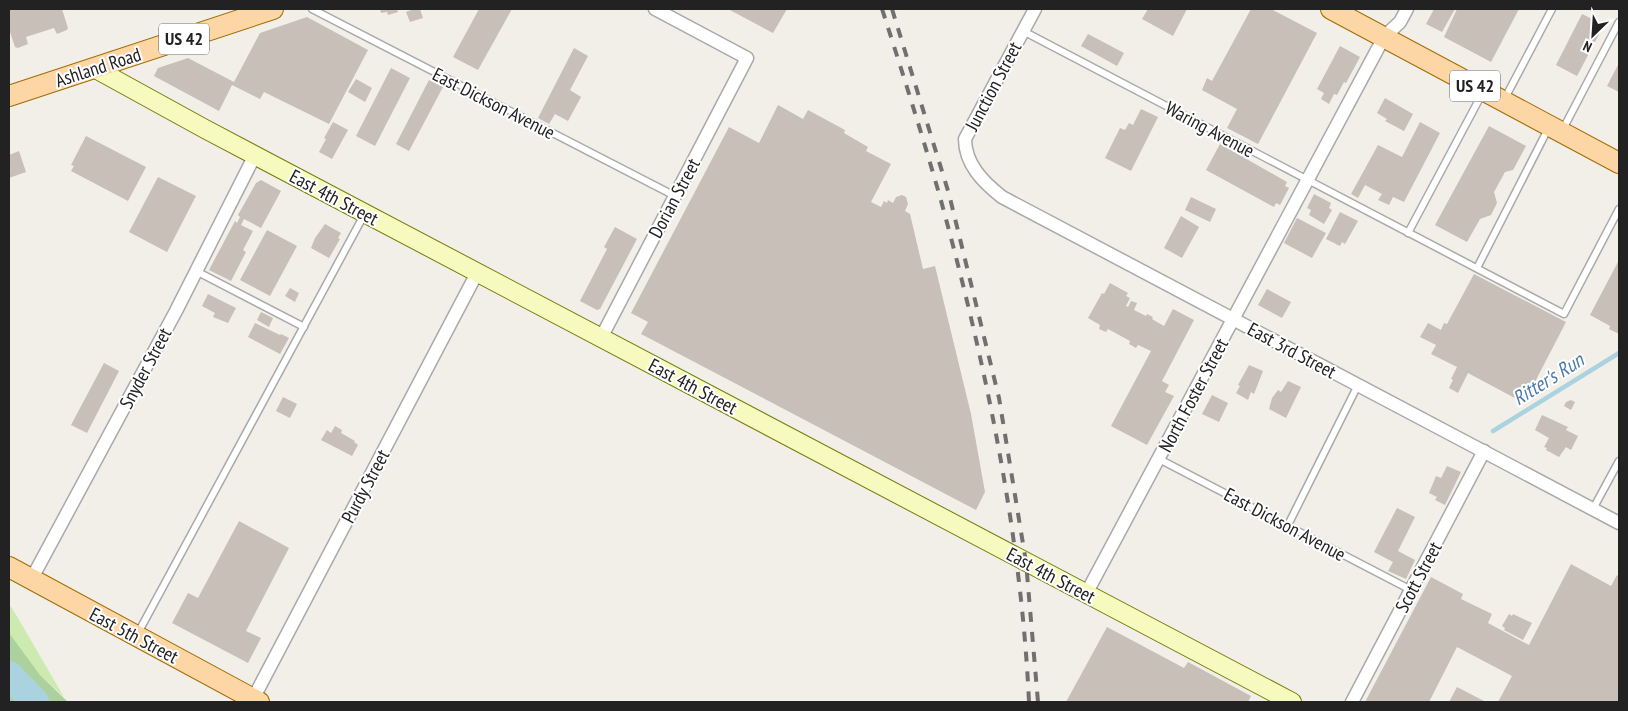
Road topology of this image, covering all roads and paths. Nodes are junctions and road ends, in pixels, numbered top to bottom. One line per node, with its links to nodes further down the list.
1 (273, 9): 11 (main road, Ashland Road / US 42)
2 (312, 9): 20 (lane, East Dickson Avenue)
3 (655, 9): 20 (street, Dorian Street)
4 (1035, 9): 9 (street, Junction Street)
5 (1331, 9): 10 (main road, US 42)
6 (1407, 9): 10 (street, North Foster Street)
7 (1552, 9): 14 (lane)
8 (1619, 22): 15 (lane)
9 (1023, 31): 18 (street, Junction Street); 19 (lane, Waring Avenue)
10 (1384, 37): 12 (main road, US 42); 19 (street, North Foster Street)
11 (94, 68): 13 (main road, Ashland Road / US 42); 16 (main road, East 4th Street)
12 (1483, 90): 14 (main road, US 42); 23 (lane)
13 (9, 96)
14 (1504, 101): 15 (main road, US 42)
15 (1556, 129): 17 (main road, US 42); 24 (lane)
16 (255, 155): 22 (main road, East 4th Street); 25 (street, Snyder Street)
17 (1619, 163)
18 (972, 166): 27 (street, East 3rd Street)
19 (1308, 180): 23 (lane, Waring Avenue); 27 (street, North Foster Street)
20 (675, 196): 29 (street, Dorian Street)
21 (1619, 209): 24 (lane, Waring Avenue)
22 (365, 213): 26 (main road, East 4th Street); 28 (lane)
23 (1408, 233): 24 (lane, Waring Avenue)
24 (1477, 268)
25 (196, 271): 28 (lane); 38 (street, Snyder Street)
26 (478, 273): 29 (main road, East 4th Street); 42 (street, Purdy Street)
27 (1233, 319): 30 (street, East 3rd Street); 32 (street, North Foster Street)
28 (304, 327): 41 (lane)
29 (601, 338): 40 (main road, East 4th Street)
30 (1358, 385): 31 (street, East 3rd Street); 36 (lane)
31 (1484, 451): 34 (street, East 3rd Street); 39 (street, Scott Street)
32 (1159, 459): 36 (lane, East Dickson Avenue); 40 (street, North Foster Street)
33 (1619, 460): 34 (lane)
34 (1593, 509): 35 (street, East 3rd Street)
35 (1619, 522)
36 (1288, 525): 39 (lane, East Dickson Avenue)
37 (9, 566): 38 (main road, East 5th Street)
38 (31, 580): 41 (main road, East 5th Street)
39 (1411, 590): 44 (street, Scott Street)
40 (1086, 594): 43 (main road, East 4th Street)
41 (136, 636): 42 (main road, East 5th Street)
42 (256, 700)
43 (1292, 702)
44 (1352, 702)

